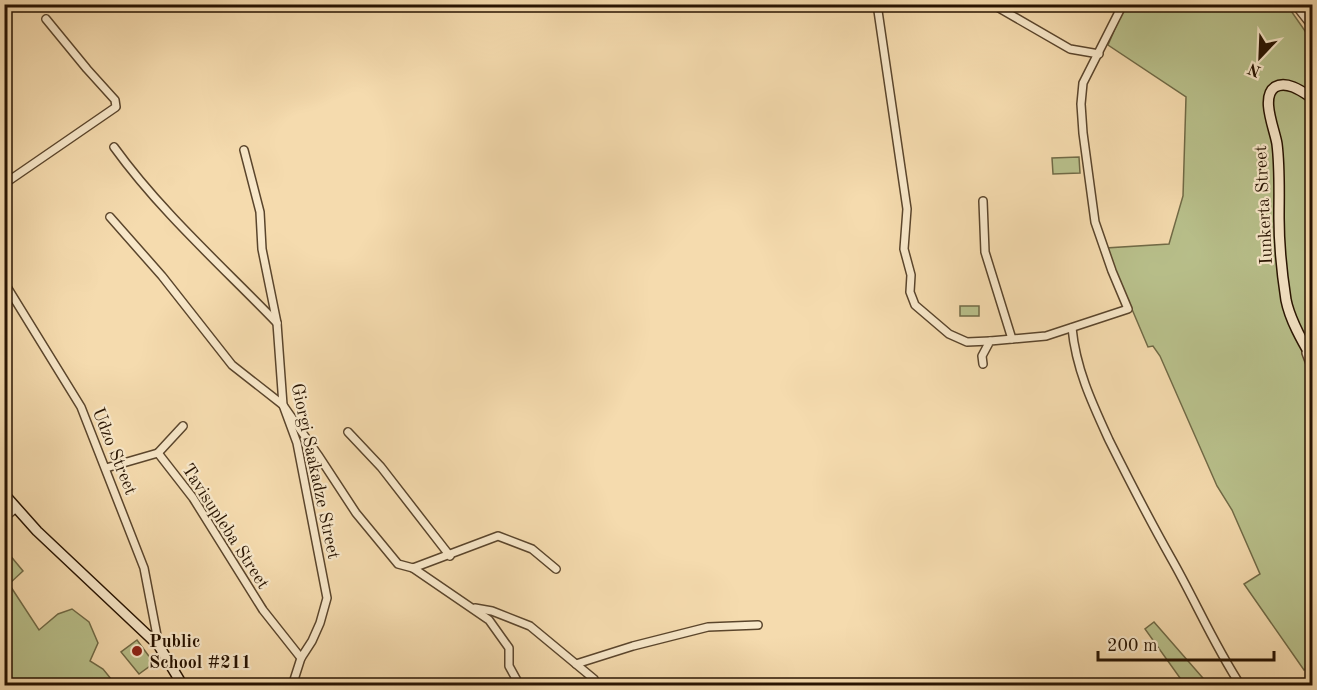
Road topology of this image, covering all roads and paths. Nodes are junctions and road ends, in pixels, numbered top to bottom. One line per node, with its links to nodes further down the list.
1 (877, 4): 18 (street)
2 (992, 4): 7 (street)
3 (1123, 4): 7 (street)
4 (1292, 4): 6 (street)
5 (46, 19): 11 (street)
6 (1312, 26)
7 (1099, 54): 16 (street)
8 (1312, 98): 19 (main road, Iunkerta Street)
9 (114, 147): 15 (street)
10 (244, 150): 15 (street, Giorgi Saakadze Street)
11 (4, 184)
12 (983, 201): 17 (street)
13 (110, 217): 23 (street)
14 (4, 282): 27 (street, Udzo Street)
15 (278, 323): 23 (street, Giorgi Saakadze Street)
16 (1072, 328): 17 (street); 43 (street)
17 (1012, 339): 18 (street)
18 (990, 340): 21 (street)
19 (1302, 342): 20 (main road, Iunkerta Street); 22 (street)
20 (1312, 358)
21 (983, 364)
22 (1312, 369)
23 (283, 405): 32 (street); 37 (street, Giorgi Saakadze Street)
24 (183, 426): 26 (street)
25 (348, 432): 31 (street)
26 (158, 453): 27 (street, Tavisupleba Street); 37 (street, Tavisupleba Street)
27 (106, 468): 36 (street, Udzo Street)
28 (4, 495): 29 (main road)
29 (16, 508): 30 (street); 36 (main road)
30 (4, 518)
31 (450, 556): 32 (street); 33 (street)
32 (413, 568): 34 (street)
33 (556, 569)
34 (473, 608): 38 (street); 41 (street)
35 (758, 625): 38 (street)
36 (159, 646): 39 (main road)
37 (301, 658): 40 (street, Giorgi Saakadze Street)
38 (576, 664): 42 (street)
39 (183, 686)
40 (291, 686)
41 (520, 686)
42 (597, 686)
43 (1242, 686)

